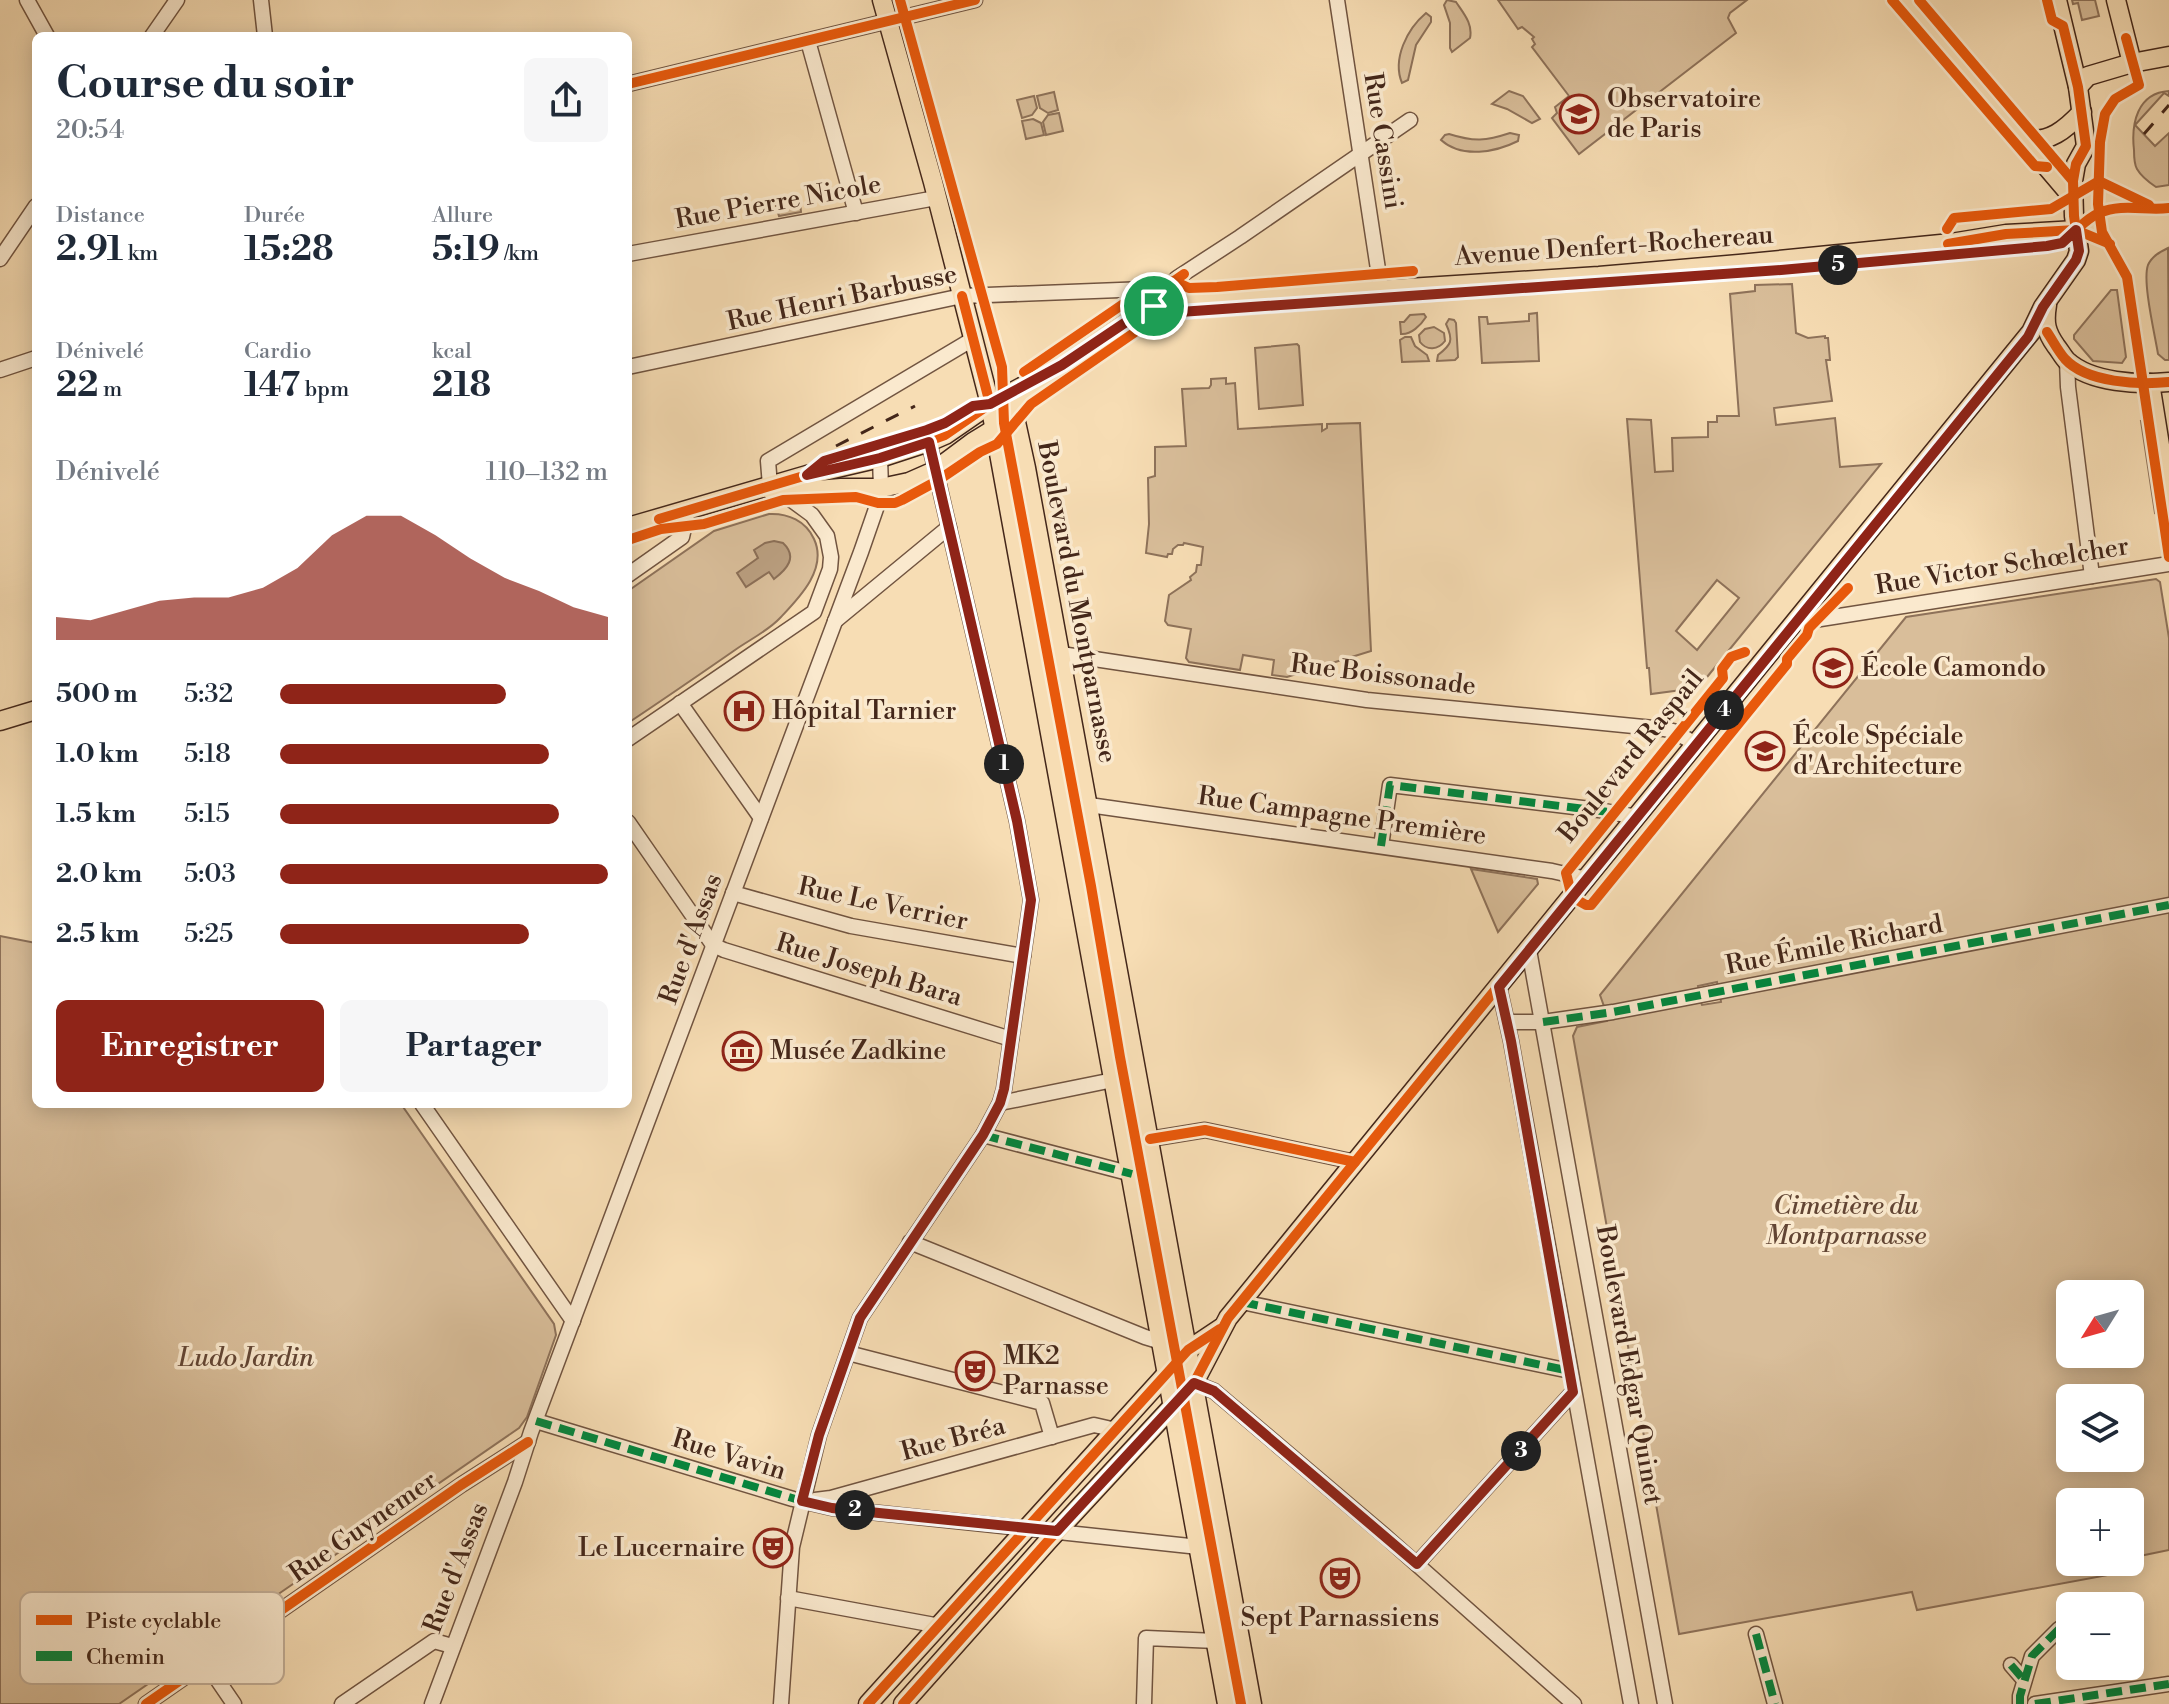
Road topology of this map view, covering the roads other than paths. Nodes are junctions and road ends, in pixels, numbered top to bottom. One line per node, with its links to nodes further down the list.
1 (27, 0): 11 (street)
2 (177, 0): 12 (street)
3 (261, 0): 13 (street)
4 (882, 0): 10 (main road)
5 (975, 0): 10 (street)
6 (1337, 0): 22 (street, Rue Cassini)
7 (1905, 0): 21 (main road)
8 (2057, 0): 18 (main road, Boulevard Raspail)
9 (2116, 0): 16 (main road)
10 (889, 20): 14 (street); 23 (main road)
11 (45, 32)
12 (155, 32)
13 (265, 32)
14 (808, 41): 17 (street); 25 (street)
15 (2169, 56): 16 (main road)
16 (2132, 63): 18 (main road)
17 (632, 83)
18 (2078, 87): 19 (main road, Boulevard Raspail)
19 (2082, 112): 21 (main road); 24 (main road, Boulevard Raspail)
20 (1410, 120): 22 (street)
21 (2024, 139): 24 (main road)
22 (1361, 154): 30 (street, Rue Cassini); 32 (street)
23 (936, 198): 25 (street, Rue Pierre Nicole); 31 (main road)
24 (2073, 198): 27 (main road, Boulevard Raspail)
25 (856, 213): 28 (street, Rue Pierre Nicole)
26 (32, 217): 29 (street)
27 (2076, 230): 30 (main road, Avenue Denfert-Rochereau); 33 (main road, Boulevard Raspail)
28 (632, 253)
29 (0, 259)
30 (1381, 289): 32 (main road, Avenue Denfert-Rochereau)
31 (962, 296): 32 (street, Rue Henri Barbusse); 34 (main road); 38 (street, Rue Henri Barbusse)
32 (1154, 306): 37 (main road)
33 (2039, 332): 36 (main road); 58 (main road, Boulevard Raspail)
34 (973, 339): 41 (main road); 48 (street)
35 (32, 359): 39 (street)
36 (2067, 361): 40 (main road); 55 (street)
37 (1062, 365): 41 (main road); 42 (main road)
38 (632, 366)
39 (0, 370)
40 (2160, 383): 49 (main road)
41 (990, 404): 42 (main road, Boulevard du Montparnasse); 43 (main road, Boulevard du Montparnasse); 44 (main road)
42 (1014, 413): 43 (main road); 59 (main road, Boulevard du Montparnasse)
43 (994, 431): 46 (main road); 81 (main road, Boulevard du Montparnasse)
44 (929, 442): 45 (main road); 46 (street)
45 (880, 458): 47 (street, Rue d'Assas); 48 (main road)
46 (934, 471): 47 (main road); 52 (street)
47 (881, 488): 48 (main road); 57 (street, Rue d'Assas)
48 (771, 489): 50 (main road); 56 (street)
49 (2169, 501)
50 (688, 510): 51 (main road); 54 (street)
51 (632, 526)
52 (949, 527): 57 (street); 75 (street)
53 (2169, 564): 55 (street, Rue Victor Schœlcher)
54 (632, 572)
55 (2092, 576): 58 (street, Rue Victor Schœlcher)
56 (814, 612): 57 (street); 60 (street)
57 (835, 621): 67 (street, Rue d'Assas)
58 (1795, 623): 64 (main road, Boulevard Raspail)
59 (1061, 654): 64 (street, Rue Boissonade); 65 (main road, Boulevard du Montparnasse)
60 (680, 703): 63 (street); 67 (street)
61 (32, 711): 62 (main road)
62 (0, 721)
63 (632, 736)
64 (1696, 744): 66 (main road, Boulevard Raspail)
65 (1089, 805): 69 (street, Rue Campagne Première); 85 (main road, Boulevard du Montparnasse)
66 (1637, 817): 69 (street); 70 (main road, Boulevard Raspail)
67 (761, 818): 71 (street, Rue d'Assas)
68 (632, 828): 73 (street)
69 (1381, 846): 70 (street, Rue Campagne Première)
70 (1587, 879): 74 (main road, Boulevard Raspail)
71 (733, 893): 73 (street, Rue d'Assas); 75 (street, Rue Le Verrier)
72 (2169, 905): 78 (street, Rue Émile Richard)
73 (713, 945): 79 (street, Rue Joseph Bara); 90 (street, Rue d'Assas)
74 (1529, 950): 76 (main road, Boulevard Raspail); 78 (street, Boulevard Edgar Quinet)
75 (1023, 956): 79 (street)
76 (1499, 987): 77 (street); 86 (main road, Boulevard Raspail)
77 (1507, 1022): 78 (street, Rue Émile Richard); 80 (street)
78 (1544, 1029): 80 (street); 133 (street, Boulevard Edgar Quinet)
79 (1011, 1039): 82 (street)
80 (1511, 1041): 95 (street)
81 (1113, 1080): 82 (street); 87 (main road, Boulevard du Montparnasse)
82 (1000, 1103): 84 (street)
83 (425, 1108): 90 (street)
84 (983, 1135): 87 (street); 88 (street)
85 (1150, 1139): 86 (street); 93 (main road, Boulevard du Montparnasse)
86 (1355, 1162): 89 (main road, Boulevard Raspail)
87 (1132, 1174): 92 (main road, Boulevard du Montparnasse)
88 (910, 1242): 92 (street); 94 (street)
89 (1242, 1302): 91 (main road, Boulevard Raspail); 95 (street)
90 (573, 1321): 100 (street, Rue d'Assas)
91 (1222, 1327): 93 (main road, Boulevard Raspail); 97 (main road, Boulevard Raspail)
92 (1161, 1343): 93 (street); 96 (main road, Boulevard du Montparnasse)
93 (1188, 1350): 96 (main road, Boulevard Raspail); 97 (main road, Boulevard du Montparnasse)
94 (848, 1353): 102 (street); 104 (street)
95 (1570, 1371): 98 (street)
96 (1167, 1375): 99 (main road, Boulevard du Montparnasse); 101 (main road, Boulevard Raspail)
97 (1194, 1383): 99 (main road, Boulevard Raspail); 108 (street); 130 (main road, Boulevard du Montparnasse)
98 (1573, 1392): 108 (street); 132 (street)
99 (1172, 1406): 106 (main road, Boulevard Raspail); 107 (main road, Boulevard du Montparnasse)
100 (536, 1421): 103 (street, Rue d'Assas); 104 (street, Rue Vavin)
101 (1116, 1430): 102 (street, Rue Bréa); 105 (main road, Boulevard Raspail)
102 (1052, 1437): 104 (street, Rue Bréa)
103 (528, 1442): 110 (street, Rue Guynemer); 115 (street, Rue d'Assas)
104 (802, 1501): 105 (street, Rue Vavin); 109 (street)
105 (1028, 1529): 106 (street, Rue Vavin); 111 (main road, Boulevard Raspail)
106 (1057, 1531): 107 (street, Rue Vavin); 127 (main road, Boulevard Raspail)
107 (1199, 1547): 114 (main road, Boulevard du Montparnasse)
108 (1417, 1564): 131 (street)
109 (788, 1598): 111 (street); 125 (street)
110 (284, 1609)
111 (940, 1626): 126 (main road, Boulevard Raspail)
112 (2056, 1632): 117 (street)
113 (1756, 1634): 134 (street)
114 (1216, 1641): 128 (street); 129 (main road, Boulevard du Montparnasse)
115 (452, 1646): 123 (street); 124 (street, Rue d'Assas)
116 (2011, 1665): 117 (street)
117 (2024, 1680): 135 (street)
118 (175, 1684): 121 (street, Rue Guynemer)
119 (220, 1684): 122 (street)
120 (2169, 1684): 136 (street)
121 (146, 1704)
122 (234, 1704)
123 (342, 1704)
124 (432, 1704)
125 (781, 1704)
126 (868, 1704)
127 (903, 1704)
128 (1144, 1704)
129 (1227, 1704)
130 (1252, 1704)
131 (1574, 1704)
132 (1631, 1704)
133 (1665, 1704)
134 (1775, 1704)
135 (2020, 1704)
136 (2035, 1704)

